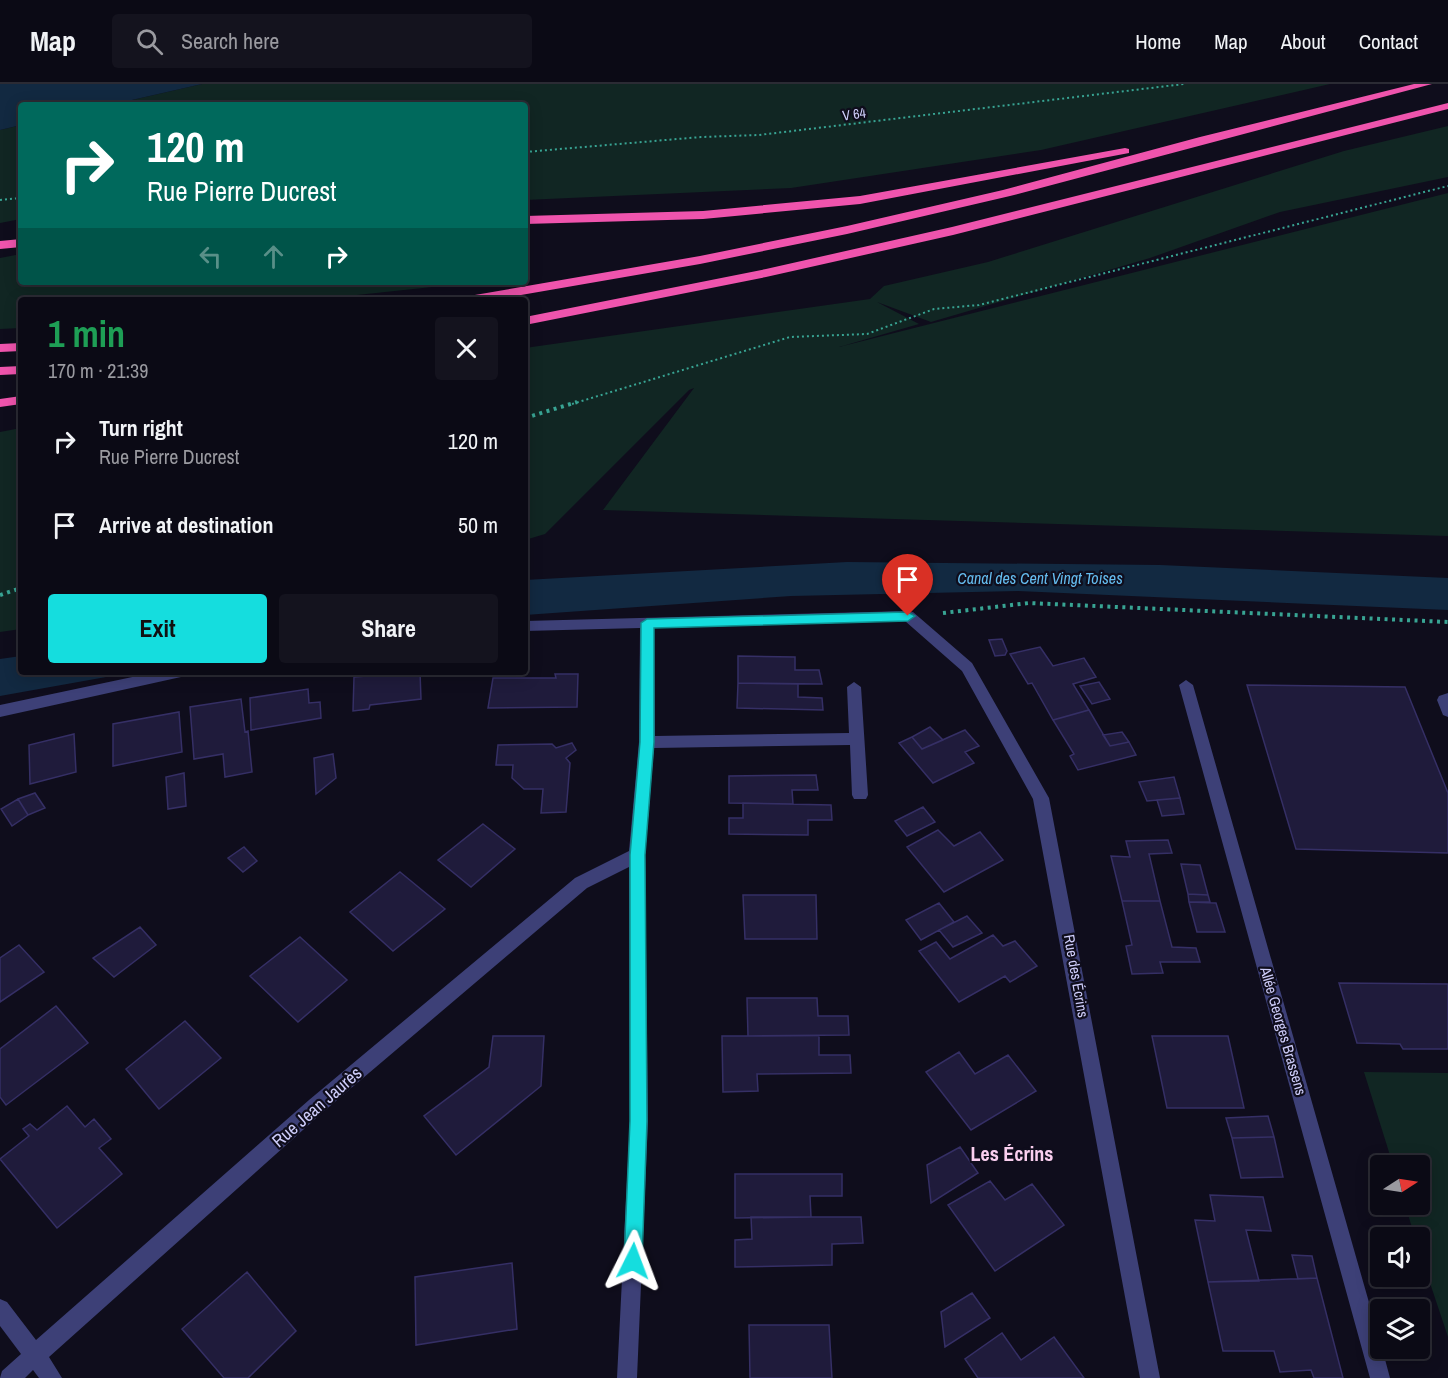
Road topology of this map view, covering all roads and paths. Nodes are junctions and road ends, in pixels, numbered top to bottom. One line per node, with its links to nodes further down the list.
1 (1184, 84): 5 (path, V 64)
2 (1427, 84): 4 (highway)
3 (1448, 106): 13 (highway)
4 (1204, 139): 9 (highway); 12 (highway)
5 (528, 152)
6 (1448, 186): 22 (path)
7 (18, 198): 8 (path)
8 (0, 200)
9 (528, 220)
10 (18, 243): 11 (highway)
11 (0, 245)
12 (487, 297)
13 (616, 303): 14 (highway); 15 (highway)
14 (528, 315)
15 (528, 320)
16 (18, 347): 17 (highway)
17 (0, 348)
18 (18, 370): 19 (highway)
19 (0, 371)
20 (18, 400): 21 (highway)
21 (0, 403)
22 (528, 417)
23 (18, 589): 24 (path)
24 (0, 595)
25 (908, 616): 26 (path); 27 (street); 44 (street, Rue des Écrins)
26 (1448, 622)
27 (647, 623): 28 (street); 36 (street)
28 (528, 626)
29 (167, 675): 33 (street)
30 (1186, 685): 45 (street, Allée Georges Brassens)
31 (854, 687): 35 (street)
32 (1448, 699): 34 (street)
33 (0, 711)
34 (1448, 711)
35 (857, 740): 36 (street); 37 (street)
36 (647, 742): 38 (street)
37 (860, 795)
38 (637, 855): 40 (street, Rue Jean Jaurès); 43 (street)
39 (0, 1309): 40 (street)
40 (35, 1356): 41 (street, Rue Jean Jaurès); 42 (street)
41 (9, 1378)
42 (52, 1378)
43 (627, 1378)
44 (1150, 1378)
45 (1380, 1378)

